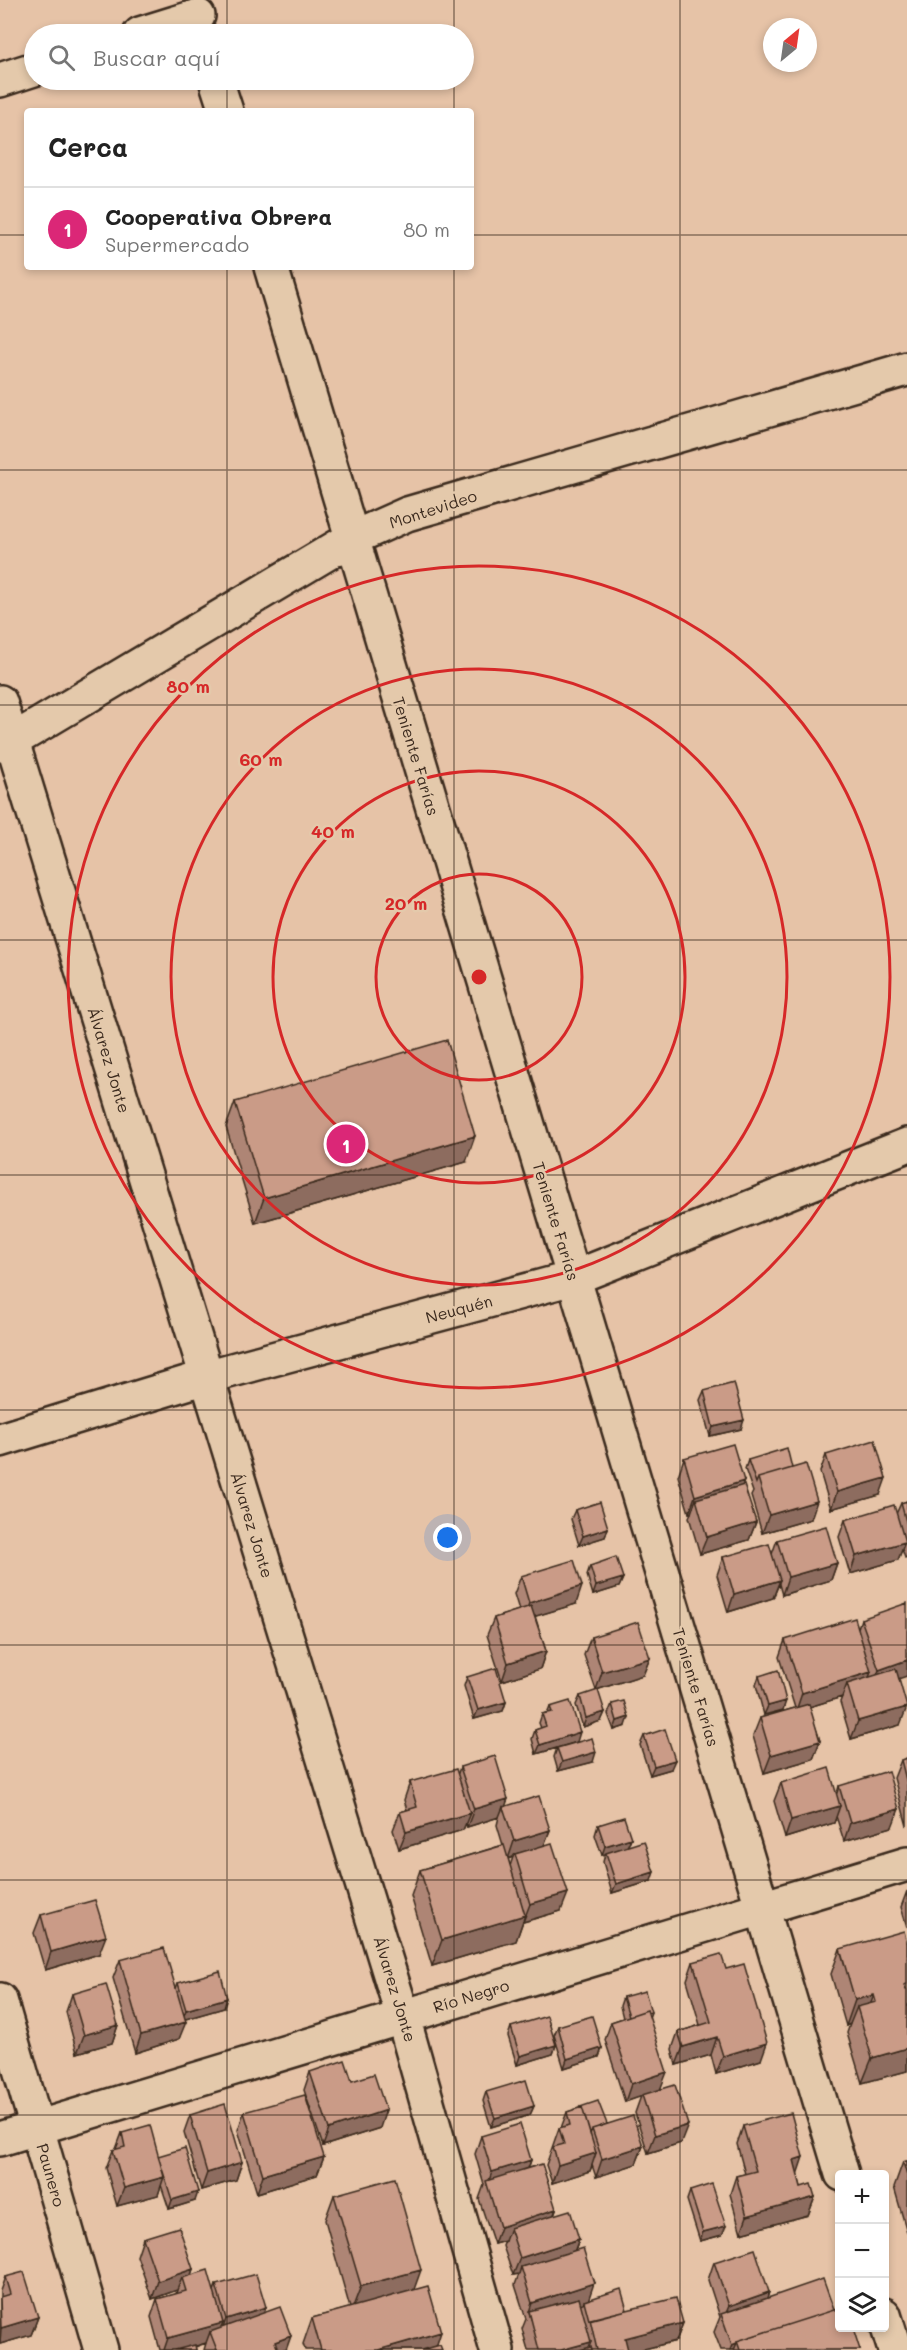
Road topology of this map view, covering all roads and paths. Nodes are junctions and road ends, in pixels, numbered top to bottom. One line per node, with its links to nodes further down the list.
1 (198, 17): 2 (street)
2 (174, 24)
3 (24, 72): 4 (street)
4 (0, 80)
5 (219, 90): 6 (street)
6 (225, 108)
7 (272, 270): 9 (street, Teniente Farías)
8 (907, 369): 9 (street, Montevideo)
9 (351, 539): 11 (street, Montevideo); 13 (street, Teniente Farías)
10 (0, 702): 11 (street, Álvarez Jonte)
11 (6, 743): 14 (street, Álvarez Jonte)
12 (907, 1145): 13 (street, Neuquén)
13 (573, 1278): 14 (street, Neuquén); 17 (street, Teniente Farías)
14 (206, 1377): 15 (street, Neuquén); 19 (street, Álvarez Jonte)
15 (0, 1440)
16 (907, 1864): 17 (street, Río Negro)
17 (762, 1908): 19 (street, Río Negro); 22 (street, Teniente Farías)
18 (0, 2000): 20 (street, Paunero)
19 (404, 2017): 20 (street, Río Negro); 25 (street, Álvarez Jonte)
20 (38, 2128): 21 (street, Río Negro); 24 (street, Paunero)
21 (0, 2139)
22 (841, 2170)
23 (889, 2329): 26 (street)
24 (101, 2350)
25 (497, 2350)
26 (895, 2350)

